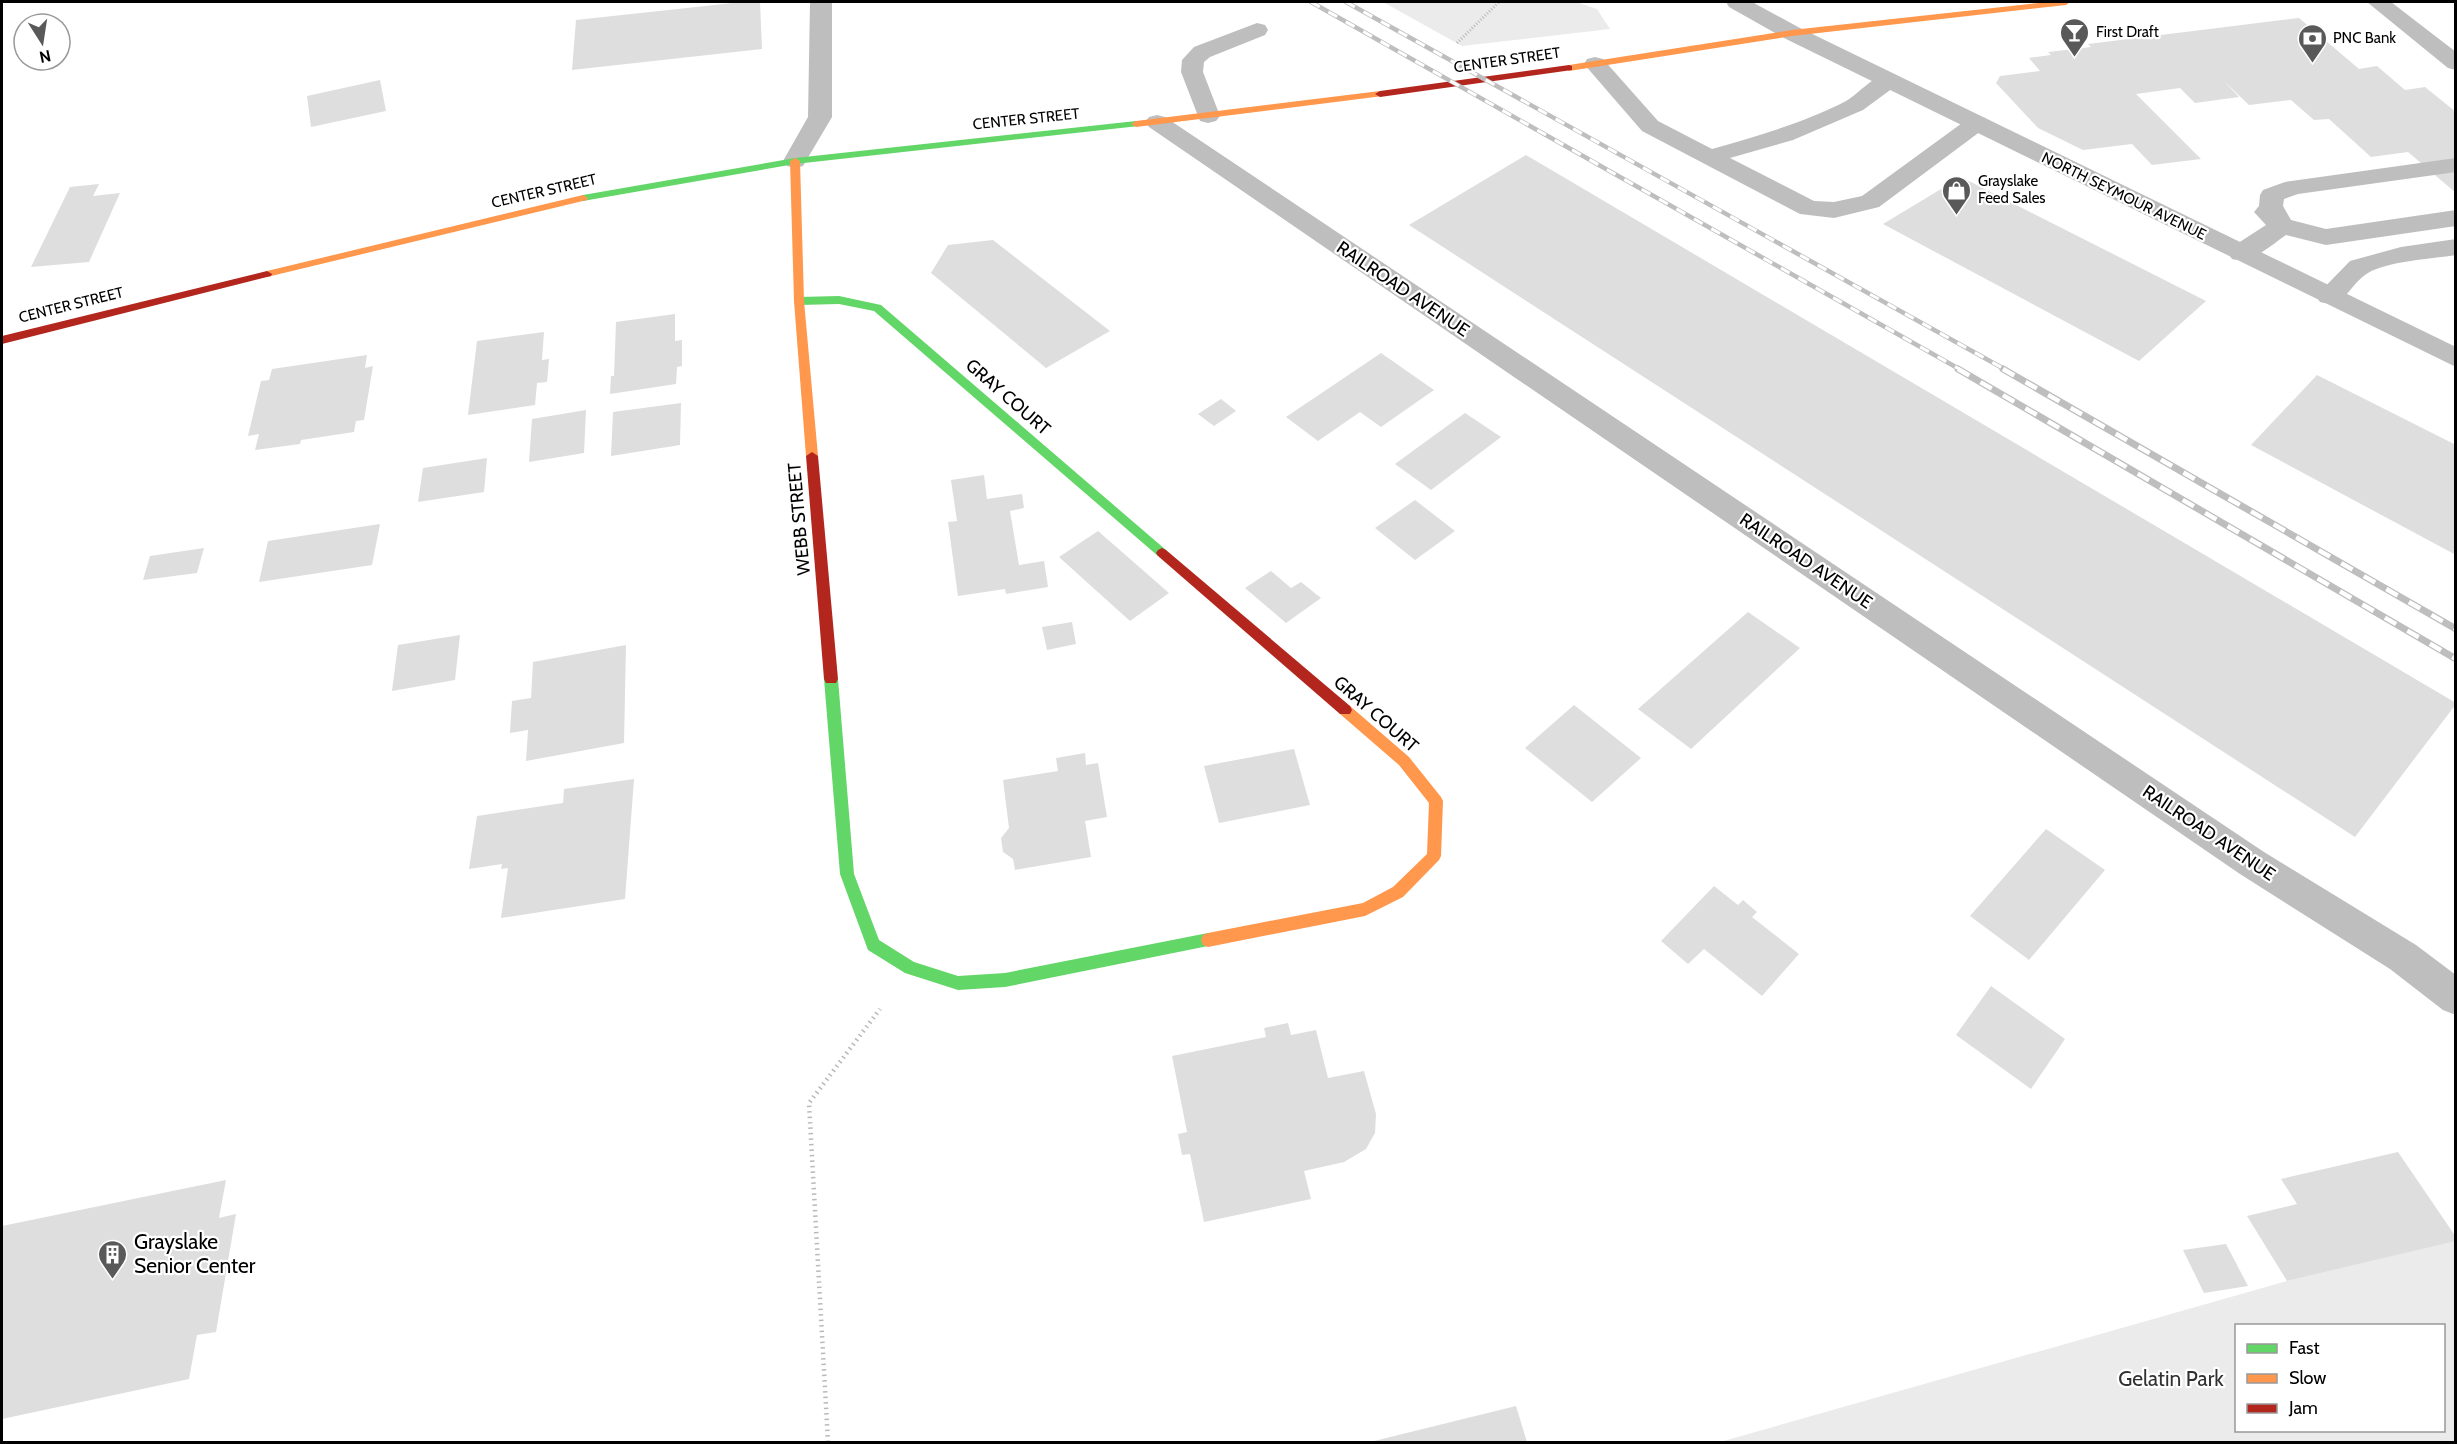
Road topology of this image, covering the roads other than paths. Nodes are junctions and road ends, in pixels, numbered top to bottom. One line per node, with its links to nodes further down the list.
1 (821, 2): 15 (street)
2 (1737, 2): 6 (street, NORTH SEYMOUR AVENUE)
3 (2066, 2): 6 (street, CENTER STREET)
4 (2378, 2): 7 (street)
5 (1257, 30): 10 (street)
6 (1792, 33): 8 (street, CENTER STREET); 9 (street, NORTH SEYMOUR AVENUE)
7 (2456, 63)
8 (1595, 64): 10 (street, CENTER STREET); 14 (street)
9 (1889, 80): 12 (street, NORTH SEYMOUR AVENUE); 14 (street)
10 (1208, 116): 11 (street, CENTER STREET)
11 (1157, 122): 15 (street, CENTER STREET); 28 (street, RAILROAD AVENUE)
12 (1977, 123): 14 (street); 22 (street, NORTH SEYMOUR AVENUE)
13 (2456, 153): 20 (street)
14 (1709, 157)
15 (795, 160): 24 (street, WEBB STREET); 25 (street, CENTER STREET)
16 (2456, 165): 20 (street)
17 (2456, 182): 20 (street)
18 (2456, 201): 20 (street)
19 (2456, 218): 20 (street)
20 (2282, 226): 22 (street)
21 (2456, 247): 23 (street)
22 (2241, 253): 23 (street, NORTH SEYMOUR AVENUE)
23 (2329, 296): 26 (street, NORTH SEYMOUR AVENUE)
24 (800, 300): 27 (street, WEBB STREET); 27 (street, GRAY COURT)
25 (2, 340)
26 (2456, 358)
27 (847, 874)
28 (2456, 998)

